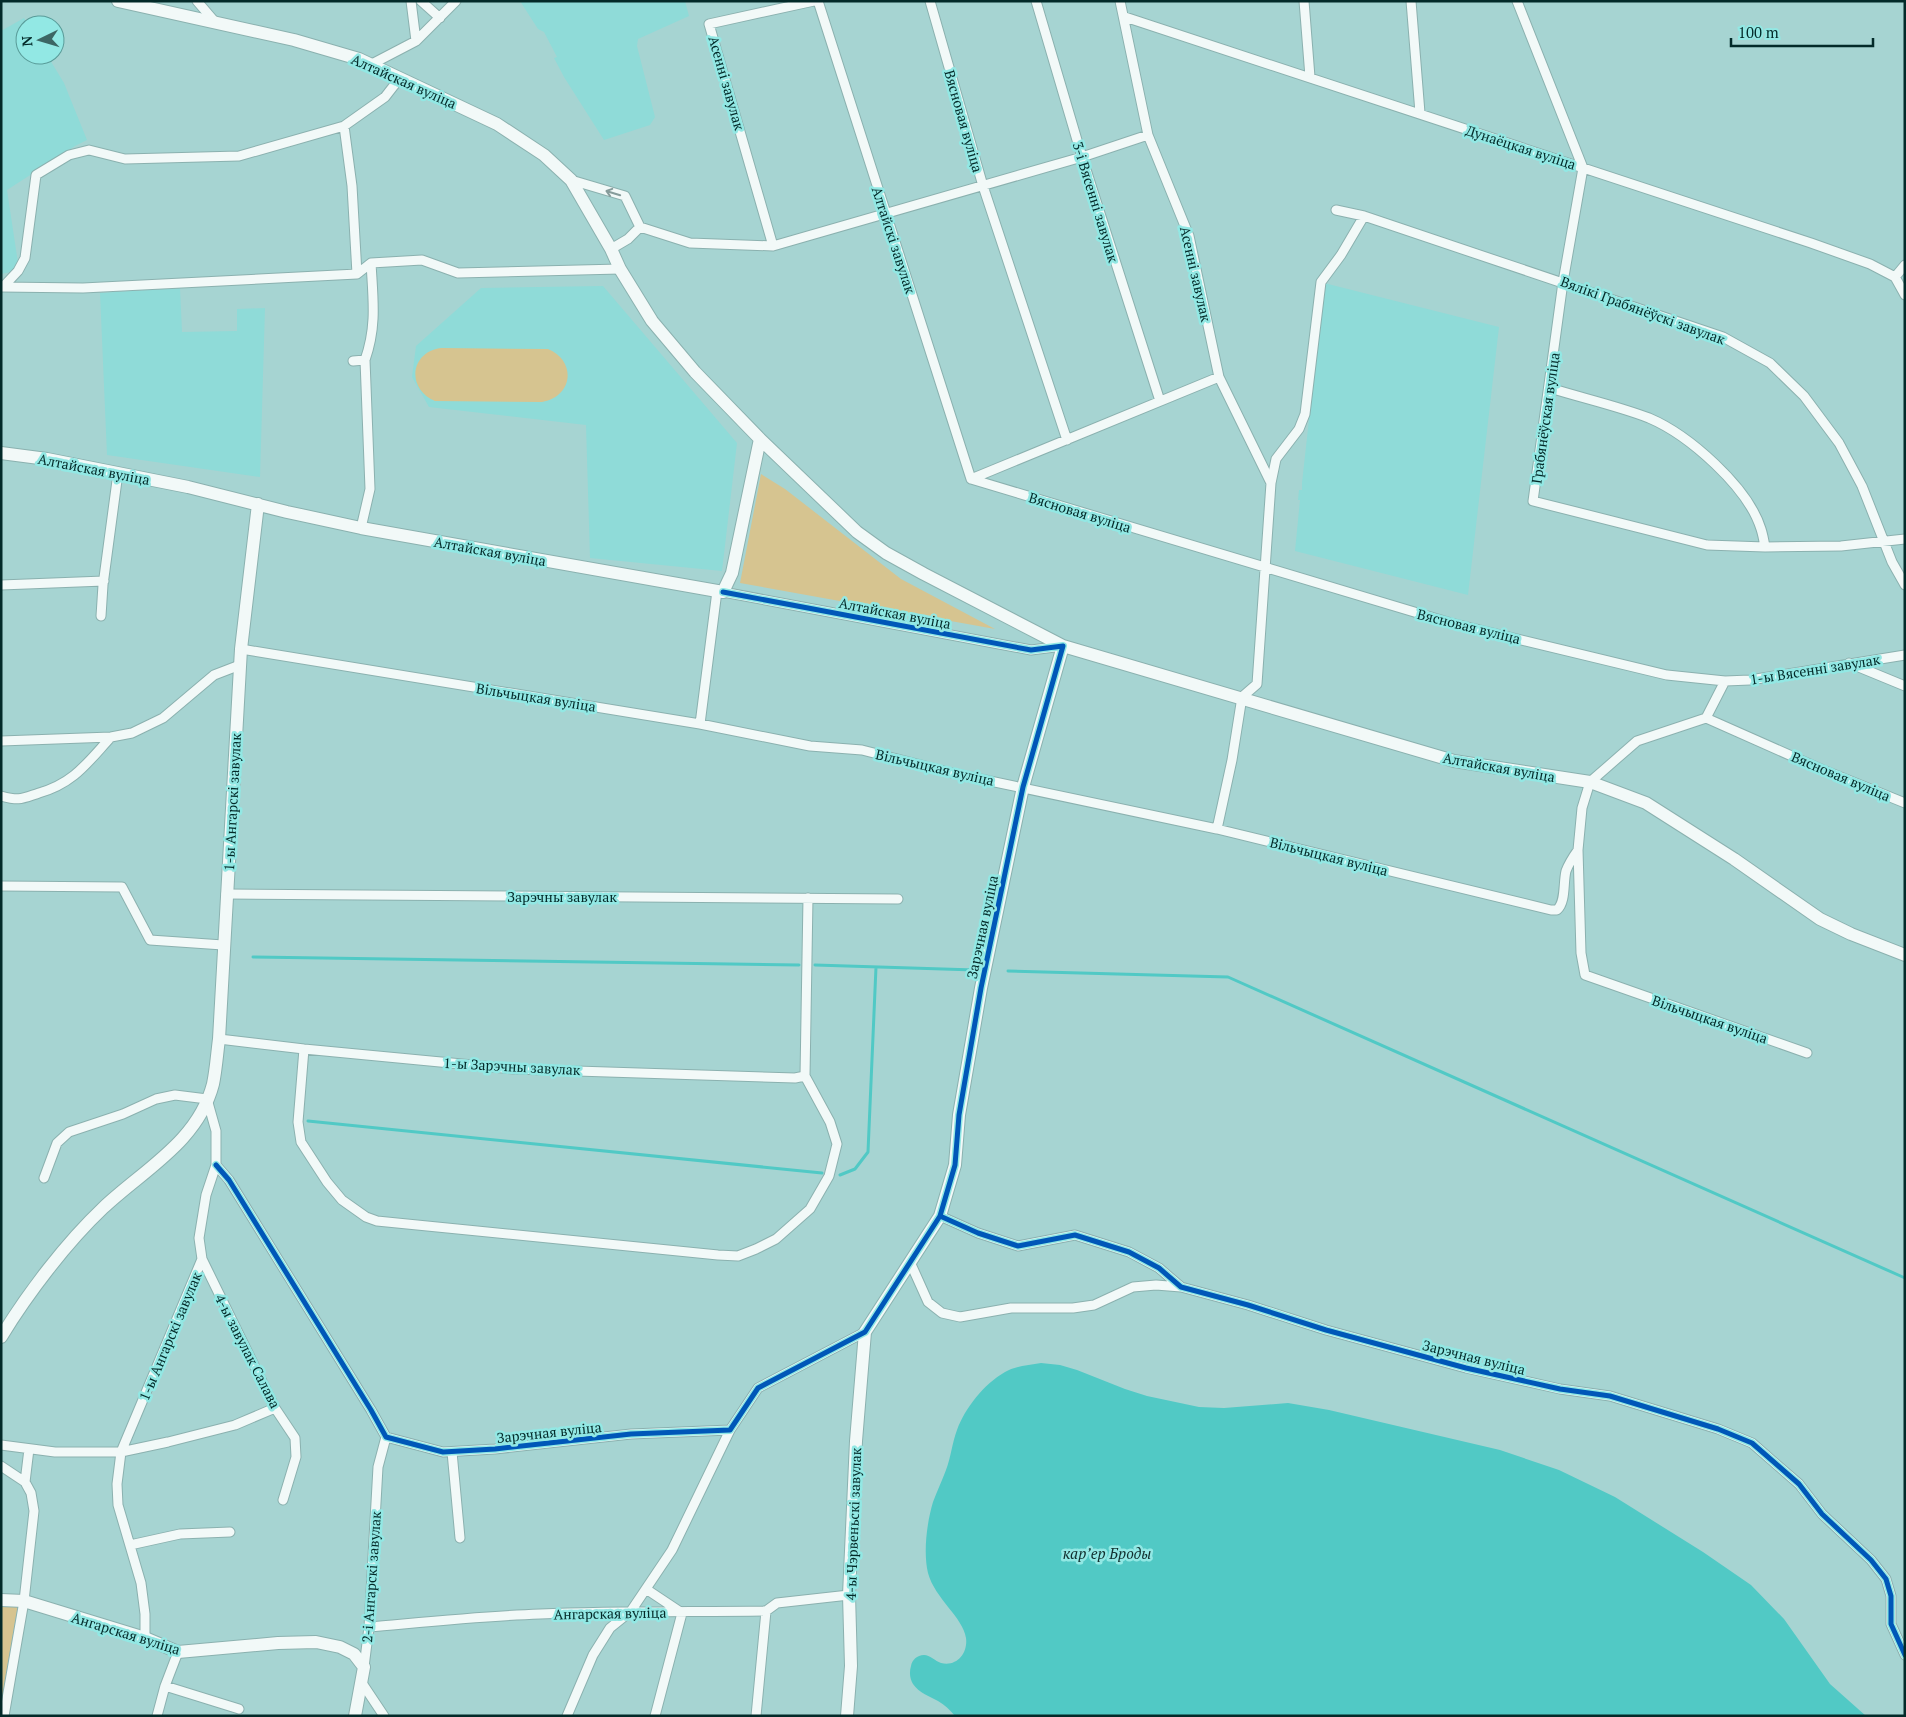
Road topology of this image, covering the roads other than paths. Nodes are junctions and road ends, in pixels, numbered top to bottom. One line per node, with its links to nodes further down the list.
1 (197, 1): 15 (street)
2 (411, 1): 16 (street)
3 (421, 1): 14 (street)
4 (456, 1): 14 (street)
5 (816, 1): 28 (street, Алтайскі завулак); 31 (street, Асенні завулак)
6 (930, 1): 26 (street, Вясновая вуліца)
7 (1036, 1): 23 (street, 3-і Вясенні завулак)
8 (1120, 1): 13 (street, Асенні завулак)
9 (1304, 1): 18 (street)
10 (1411, 1): 20 (street)
11 (1517, 1): 24 (street)
12 (121, 2): 15 (main road, Алтайская вуліца)
13 (1124, 17): 18 (street, Дунаёцкая вуліца); 22 (street, Асенні завулак)
14 (440, 18): 16 (street)
15 (215, 22): 17 (main road, Алтайская вуліца)
16 (416, 41): 17 (street)
17 (370, 65): 19 (main road, Алтайская вуліца)
18 (1310, 77): 20 (street, Дунаёцкая вуліца)
19 (399, 79): 21 (street); 25 (main road, Алтайская вуліца)
20 (1420, 113): 24 (street, Дунаёцкая вуліца)
21 (344, 126): 36 (street); 39 (street)
22 (1148, 135): 23 (street); 43 (street, Асенні завулак)
23 (1082, 157): 26 (street); 45 (street, 3-і Вясенні завулак)
24 (1583, 168): 37 (street, Дунаёцкая вуліца); 38 (street, Грабянёўская вуліца)
25 (571, 180): 30 (street, one-way to 25); 32 (main road, Алтайская вуліца)
26 (983, 186): 28 (street); 47 (street, Вясновая вуліца)
27 (1336, 210): 29 (street, Вялікі Грабянёўскі завулак)
28 (886, 214): 31 (street); 50 (street, Алтайскі завулак)
29 (1364, 216): 38 (street, Вялікі Грабянёўскі завулак); 51 (street)
30 (640, 227): 31 (street); 32 (street)
31 (773, 246)
32 (610, 249): 35 (main road, Алтайская вуліца)
33 (371, 263): 35 (street); 36 (street); 41 (street)
34 (1905, 265): 37 (street)
35 (620, 269): 46 (main road, Алтайская вуліца)
36 (357, 274): 39 (street)
37 (1895, 277): 40 (street)
38 (1563, 282): 44 (street, Грабянёўская вуліца); 55 (street, Вялікі Грабянёўскі завулак)
39 (2, 287)
40 (1905, 295)
41 (365, 360): 42 (street); 53 (street)
42 (352, 361)
43 (1219, 378): 45 (street); 51 (street, Асенні завулак)
44 (1550, 388): 56 (street); 56 (street, Грабянёўская вуліца)
45 (1160, 401): 47 (street)
46 (760, 439): 61 (main road); 63 (main road, Алтайская вуліца)
47 (1067, 440): 50 (street)
48 (1, 453): 49 (main road, Алтайская вуліца)
49 (118, 473): 52 (main road, Алтайская вуліца); 58 (street)
50 (970, 479): 57 (street, Вясновая вуліца)
51 (1272, 483): 57 (street)
52 (258, 504): 53 (main road, Алтайская вуліца); 64 (main road, 1-ы Ангарскі завулак)
53 (361, 528): 61 (main road, Алтайская вуліца)
54 (1905, 539): 55 (street, Грабянёўская вуліца)
55 (1885, 541): 56 (street, Грабянёўская вуліца); 59 (street, Вялікі Грабянёўскі завулак)
56 (1765, 547)
57 (1266, 568): 68 (street, Вясновая вуліца); 70 (street)
58 (104, 581): 60 (street); 62 (street)
59 (1905, 585)
60 (1, 586)
61 (720, 591): 63 (street, Алтайская вуліца); 72 (street)
62 (101, 616)
63 (1063, 646): 70 (main road, Алтайская вуліца); 76 (main road, Зарэчная вуліца)
64 (241, 649): 67 (main road, 1-ы Ангарскі завулак); 72 (street, Вільчыцкая вуліца)
65 (1905, 655): 66 (street, 1-ы Вясенні завулак)
66 (1849, 663): 68 (street, 1-ы Вясенні завулак); 69 (street)
67 (240, 665): 73 (street); 82 (main road, 1-ы Ангарскі завулак)
68 (1725, 682): 71 (street)
69 (1905, 686)
70 (1242, 697): 75 (main road, Алтайская вуліца); 79 (street)
71 (1706, 718): 75 (street); 78 (street, Вясновая вуліца)
72 (700, 724): 76 (street, Вільчыцкая вуліца)
73 (111, 737): 74 (street); 77 (street)
74 (1, 741)
75 (1590, 782): 80 (street); 86 (main road, Алтайская вуліца)
76 (1023, 787): 79 (street, Вільчыцкая вуліца); 94 (main road, Зарэчная вуліца)
77 (1, 796)
78 (1905, 803)
79 (1217, 829): 80 (street, Вільчыцкая вуліца)
80 (1578, 850): 89 (street, Вільчыцкая вуліца)
81 (1, 886): 85 (street)
82 (226, 894): 83 (street, Зарэчны завулак); 85 (main road, 1-ы Ангарскі завулак)
83 (808, 898): 84 (street, Зарэчны завулак); 90 (street)
84 (898, 899)
85 (223, 945): 87 (main road, 1-ы Ангарскі завулак)
86 (1905, 955)
87 (219, 1039): 88 (street, 1-ы Зарэчны завулак); 91 (main road, 1-ы Ангарскі завулак)
88 (304, 1049): 90 (street, 1-ы Зарэчны завулак); 90 (street)
89 (1807, 1053)
90 (805, 1076)
91 (207, 1099): 92 (street, 1-ы Ангарскі завулак); 93 (street); 99 (main road, 1-ы Ангарскі завулак)
92 (216, 1165): 95 (street, 1-ы Ангарскі завулак); 102 (street)
93 (44, 1178)
94 (940, 1216): 96 (main road, Зарэчная вуліца); 97 (street, Зарэчная вуліца)
95 (202, 1260): 100 (street, 4-ы завулак Салава); 105 (street, 1-ы Ангарскі завулак)
96 (910, 1262): 97 (street); 98 (main road, Зарэчная вуліца)
97 (1181, 1286): 123 (street, Зарэчная вуліца)
98 (865, 1332): 101 (street, Зарэчная вуліца); 114 (main road, 4-ы Чэрвеньскі завулак)
99 (1, 1336)
100 (275, 1408): 105 (street); 109 (street, 4-ы завулак Салава)
101 (730, 1430): 106 (street, Зарэчная вуліца); 113 (street)
102 (386, 1438): 106 (street, Зарэчная вуліца); 120 (street, 2-і Ангарскі завулак)
103 (1, 1446): 104 (street)
104 (29, 1449): 105 (street); 108 (street)
105 (121, 1452): 112 (street, 1-ы Ангарскі завулак)
106 (452, 1452): 111 (street)
107 (1, 1466): 108 (street)
108 (25, 1482): 116 (street)
109 (283, 1500)
110 (230, 1532): 112 (street)
111 (460, 1538)
112 (130, 1545): 121 (street, 1-ы Ангарскі завулак)
113 (646, 1589): 117 (street); 119 (street)
114 (849, 1595): 118 (street, Ангарская вуліца); 135 (main road, 4-ы Чэрвеньскі завулак)
115 (1, 1600): 116 (main road, Ангарская вуліца)
116 (24, 1601): 121 (main road, Ангарская вуліца); 128 (street)
117 (632, 1612): 119 (street, Ангарская вуліца); 120 (street, Ангарская вуліца); 132 (street)
118 (766, 1612): 119 (street, Ангарская вуліца); 134 (street)
119 (682, 1613): 133 (street)
120 (369, 1627): 124 (street, 2-і Ангарскі завулак)
121 (144, 1638): 122 (main road, Ангарская вуліца)
122 (178, 1652): 124 (main road, Ангарская вуліца); 126 (street)
123 (1905, 1655)
124 (364, 1667): 125 (main road, 2-і Ангарскі завулак)
125 (362, 1683): 130 (main road, 2-і Ангарскі завулак); 131 (street)
126 (165, 1686): 127 (street); 129 (street)
127 (239, 1709)
128 (4, 1716)
129 (157, 1716)
130 (355, 1716)
131 (384, 1716)
132 (567, 1716)
133 (656, 1716)
134 (756, 1716)
135 (847, 1716)

